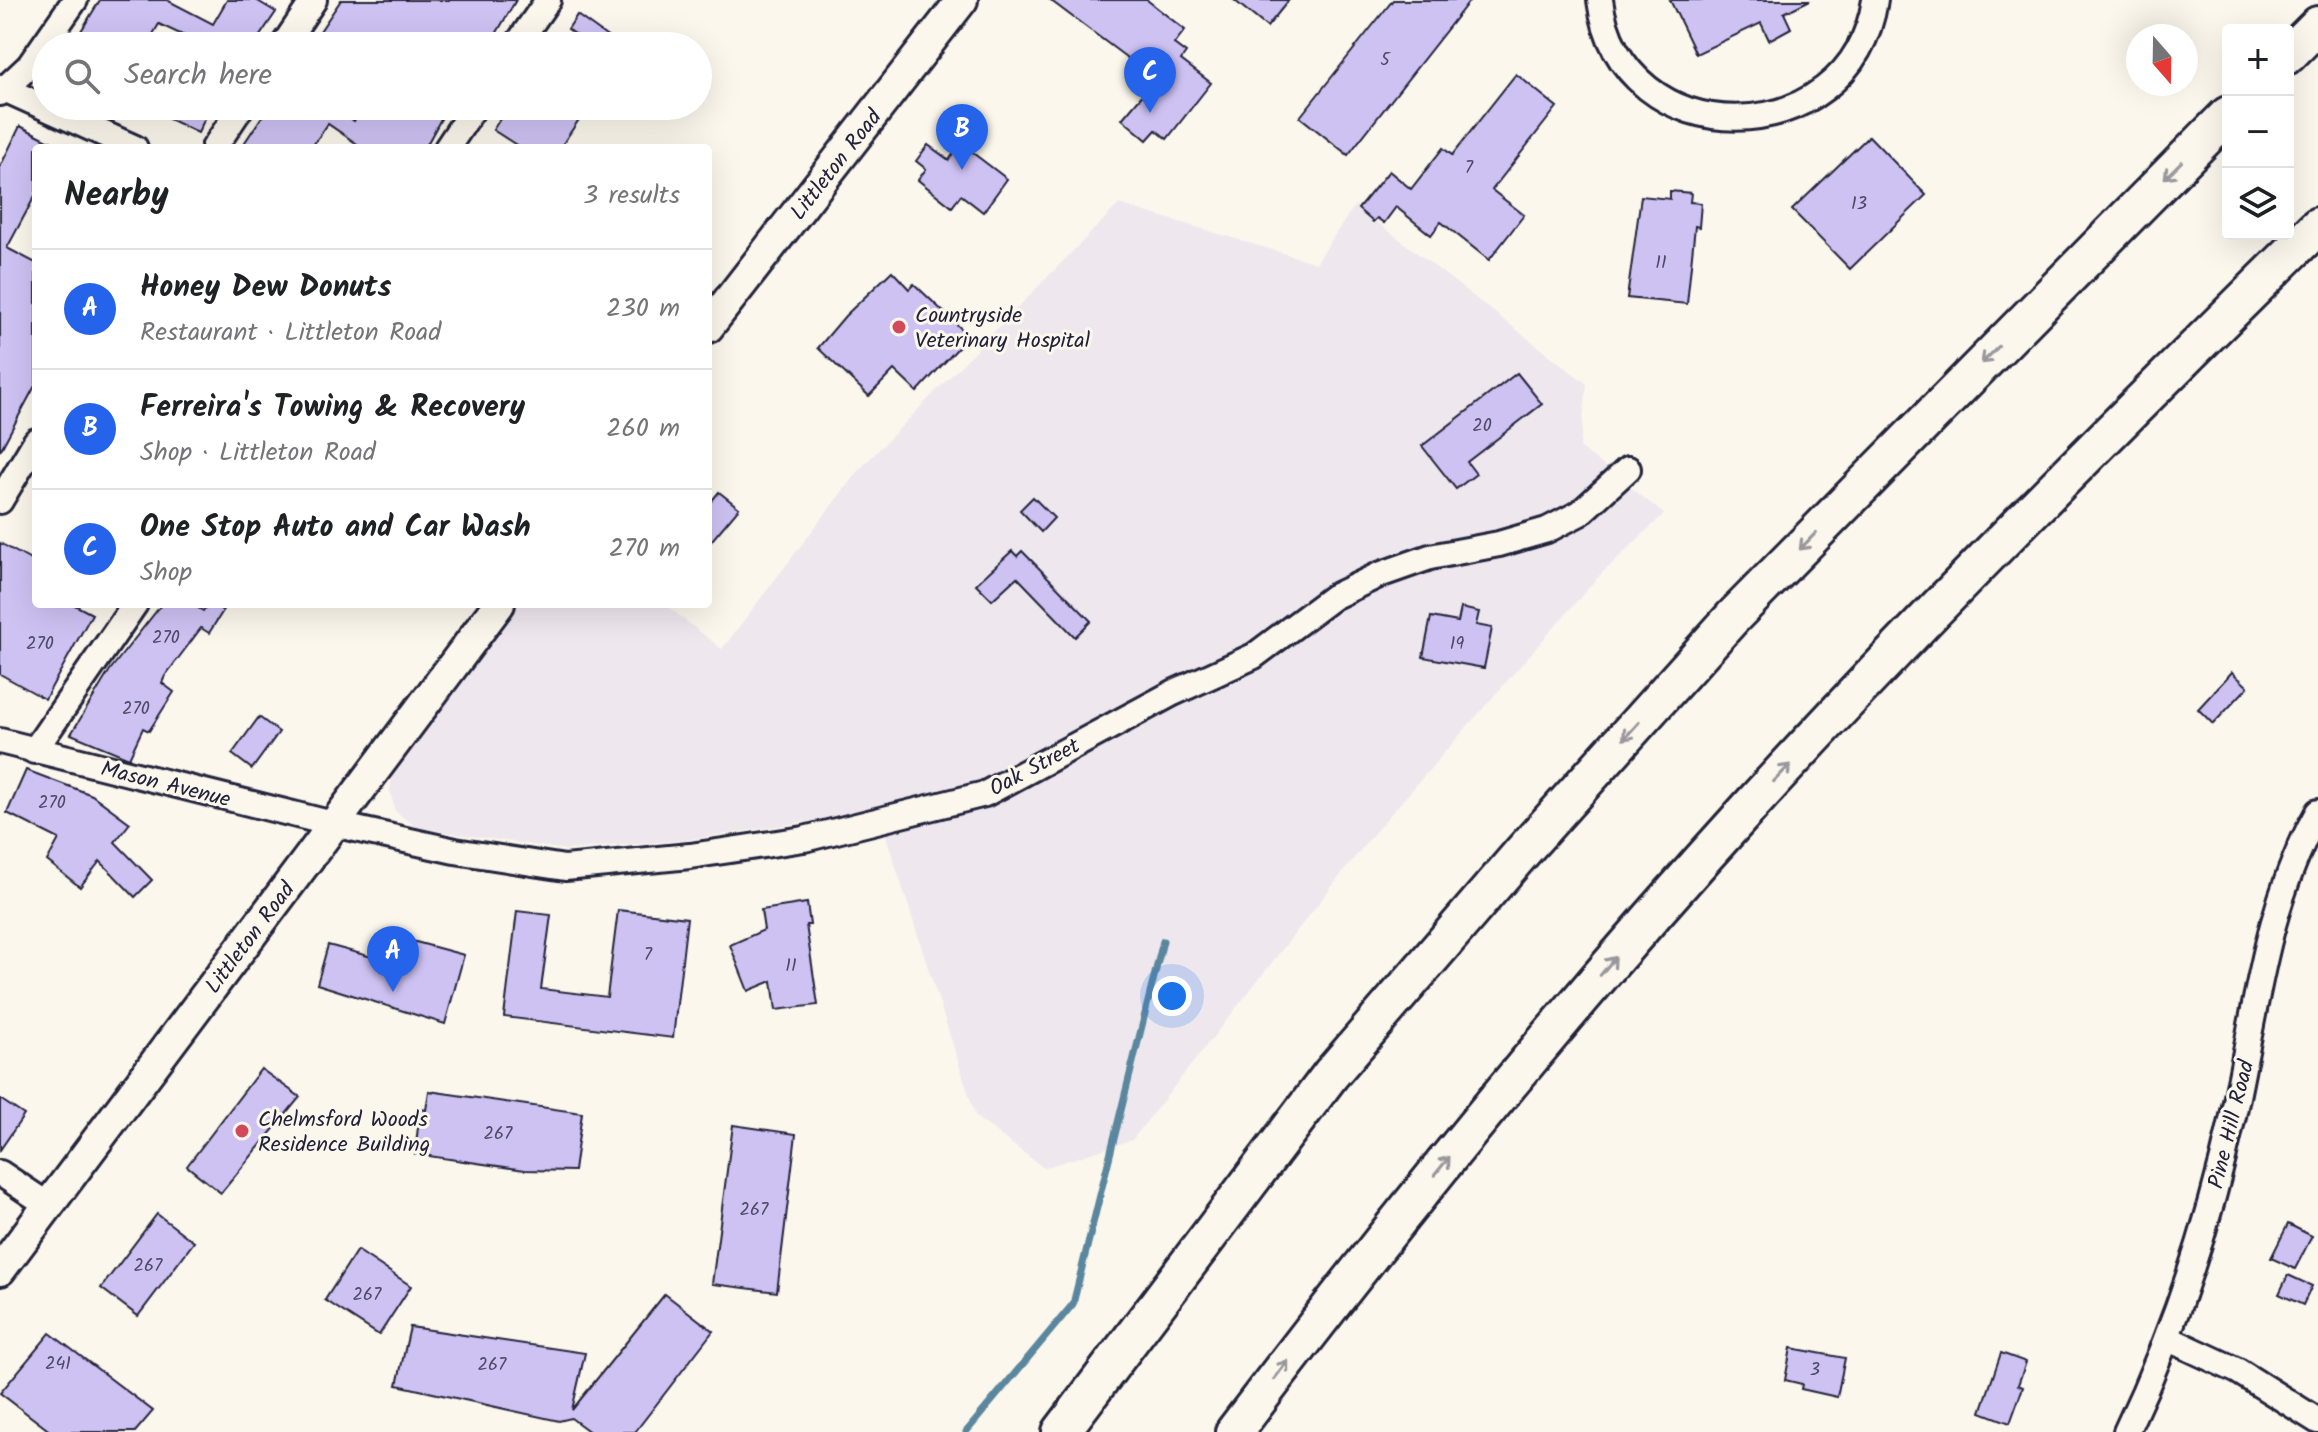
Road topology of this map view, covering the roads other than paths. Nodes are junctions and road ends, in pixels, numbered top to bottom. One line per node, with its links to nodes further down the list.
1 (75, 0): 8 (street)
2 (314, 0): 9 (street)
3 (548, 0): 10 (street)
4 (962, 0): 23 (main road, Littleton Road)
5 (1600, 0): 6 (street)
6 (1875, 0)
7 (2318, 25): 11 (highway)
8 (53, 32)
9 (292, 32)
10 (526, 32)
11 (2294, 49)
12 (32, 62): 13 (street)
13 (1, 90): 14 (street)
14 (32, 103)
15 (70, 120): 19 (street)
16 (233, 120): 20 (street)
17 (466, 120): 21 (street)
18 (2222, 121): 38 (highway, one-way to 38)
19 (126, 144)
20 (217, 144)
21 (450, 144)
22 (2318, 226): 39 (highway, one-way to 22)
23 (712, 322)
24 (32, 448): 26 (street)
25 (1628, 469): 32 (street, Oak Street)
26 (0, 501)
27 (132, 608): 30 (street)
28 (496, 608): 32 (main road, Littleton Road)
29 (0, 741): 30 (street, Mason Avenue)
30 (34, 751): 32 (street, Mason Avenue)
31 (2318, 812): 36 (street, Pine Hill Road)
32 (333, 824): 34 (main road, Littleton Road)
33 (0, 1173): 34 (street)
34 (48, 1205): 35 (main road, Littleton Road)
35 (0, 1270)
36 (2169, 1339): 37 (street); 40 (street, Pine Hill Road)
37 (2318, 1421)
38 (1061, 1432)
39 (1234, 1432)
40 (2126, 1432)

